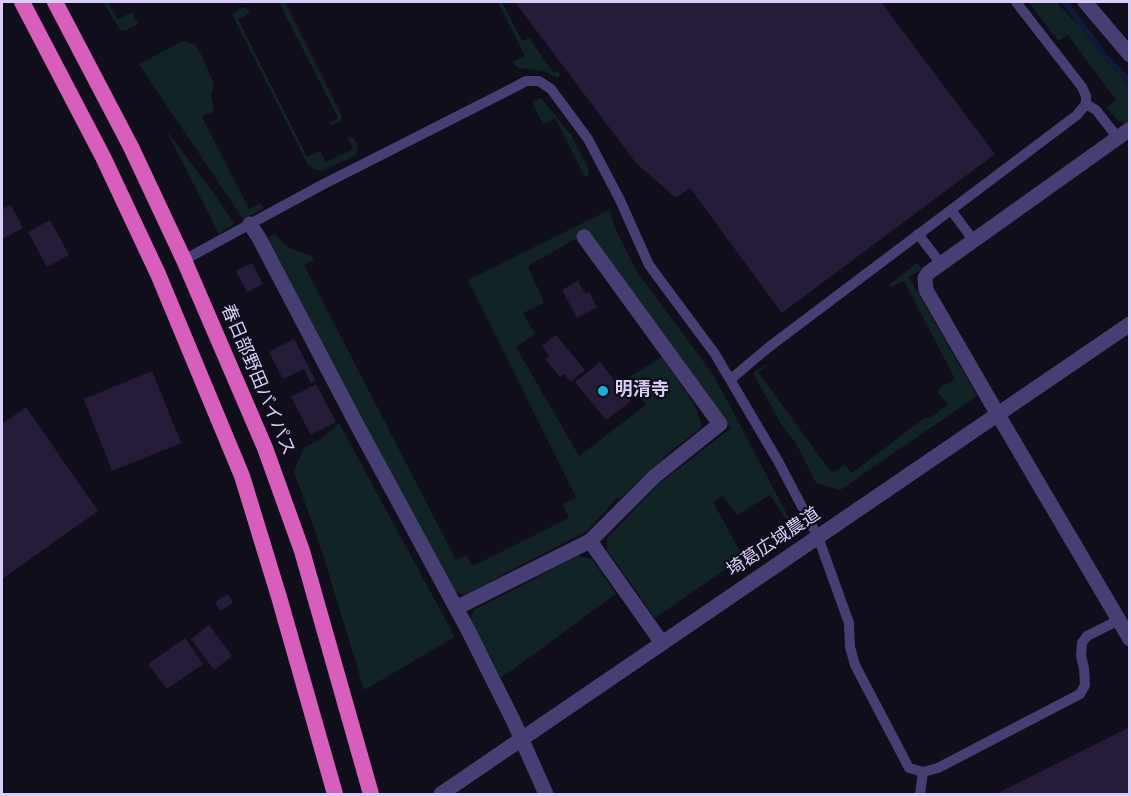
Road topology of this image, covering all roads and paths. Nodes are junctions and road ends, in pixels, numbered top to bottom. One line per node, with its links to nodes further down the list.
1 (22, 2): 26 (highway)
2 (55, 2): 13 (highway, 春日部野田バイパス)
3 (1016, 2): 6 (lane)
4 (1085, 2): 5 (street)
5 (1129, 53)
6 (1086, 104): 7 (lane); 8 (lane)
7 (1124, 134): 12 (street)
8 (951, 210): 10 (lane); 12 (lane)
9 (250, 224): 13 (lane); 16 (lane); 20 (street)
10 (918, 234): 14 (lane); 16 (lane)
11 (584, 237): 19 (street)
12 (974, 241): 14 (street)
13 (184, 260): 27 (highway, 春日部野田バイパス)
14 (941, 264): 17 (street)
15 (1130, 324): 17 (street, 埼葛広域農道)
16 (731, 379): 18 (lane)
17 (997, 413): 18 (street, 埼葛広域農道); 21 (street)
18 (818, 537): 23 (street, 埼葛広域農道); 25 (lane)
19 (590, 541): 20 (street); 23 (street)
20 (456, 608): 24 (street)
21 (1119, 620): 22 (street); 25 (lane)
22 (1130, 639)
23 (662, 644): 24 (street, 埼葛広域農道)
24 (521, 739): 28 (street, 埼葛広域農道); 29 (street)
25 (923, 772): 30 (lane)
26 (335, 795)
27 (372, 795)
28 (441, 795)
29 (546, 795)
30 (920, 795)

